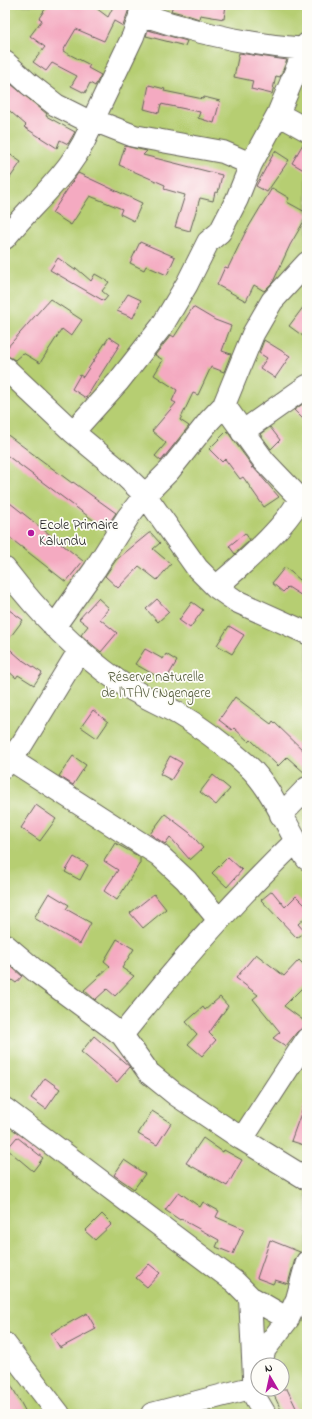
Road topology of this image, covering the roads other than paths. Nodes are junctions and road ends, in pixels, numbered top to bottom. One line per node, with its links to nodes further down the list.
1 (142, 10): 2 (street); 5 (street)
2 (306, 46): 4 (street)
3 (5, 62): 5 (street)
4 (278, 114): 6 (street); 7 (street)
5 (93, 120): 7 (street); 8 (street)
6 (307, 130)
7 (251, 164): 13 (street)
8 (5, 238)
9 (306, 266): 12 (street)
10 (5, 368): 13 (street)
11 (307, 386): 14 (street)
12 (224, 406): 14 (street); 15 (street)
13 (73, 432): 15 (street)
14 (242, 432): 16 (street)
15 (145, 495): 18 (street); 19 (street)
16 (303, 503): 18 (street)
17 (5, 569): 19 (street)
18 (216, 587): 20 (street)
19 (54, 627): 21 (street)
20 (307, 633)
21 (80, 651): 22 (street); 24 (street)
22 (7, 760): 26 (street)
23 (307, 788): 24 (street)
24 (281, 814): 25 (street)
25 (301, 851): 26 (street)
26 (219, 920): 28 (street)
27 (5, 945): 28 (street)
28 (122, 1035): 31 (street)
29 (307, 1039): 31 (street)
30 (5, 1109): 34 (street)
31 (242, 1139): 32 (street)
32 (307, 1179)
33 (307, 1262): 35 (street)
34 (250, 1297): 35 (street); 37 (street)
35 (288, 1319): 38 (street)
36 (5, 1344): 41 (street)
37 (254, 1357)
38 (262, 1357)
39 (250, 1381): 42 (street)
40 (255, 1397): 43 (street)
41 (59, 1414)
42 (152, 1414)
43 (265, 1414)

